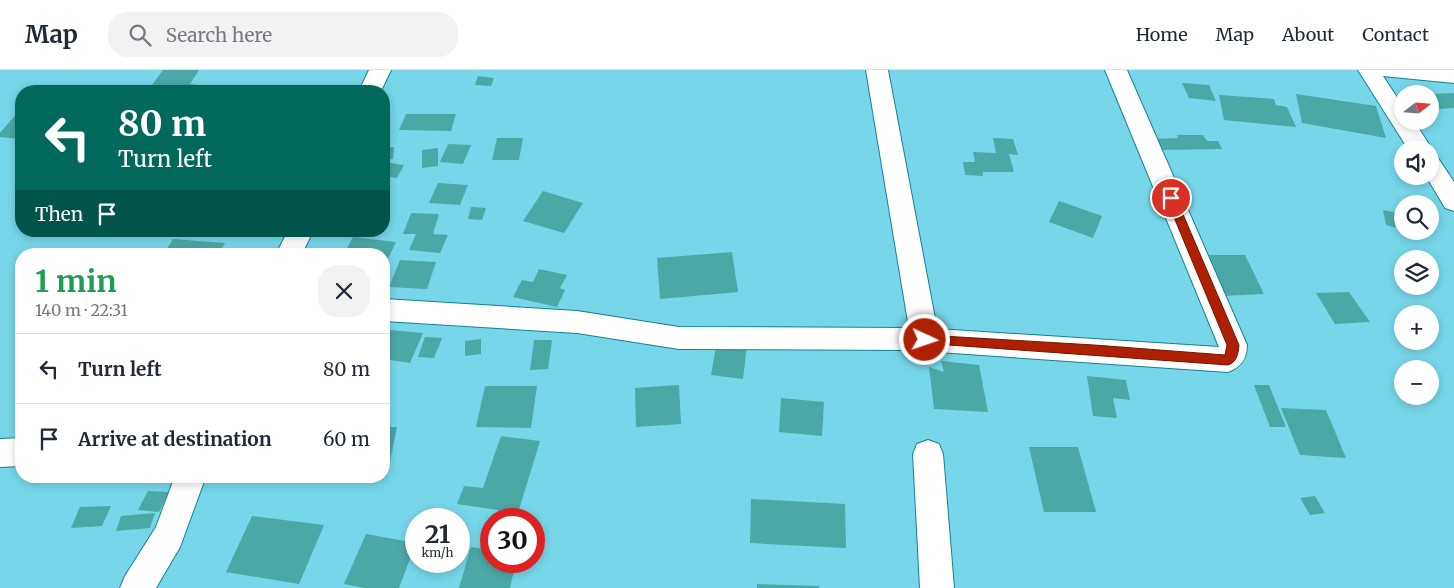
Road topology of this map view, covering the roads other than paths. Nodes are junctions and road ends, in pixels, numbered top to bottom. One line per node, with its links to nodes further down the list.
1 (380, 70): 7 (street)
2 (878, 70): 12 (street)
3 (1116, 70): 12 (street)
4 (1369, 70): 8 (street)
5 (1388, 70): 6 (street)
6 (1454, 76)
7 (373, 85)
8 (1414, 140)
9 (1439, 178): 10 (street)
10 (1454, 202)
11 (390, 310): 12 (street)
12 (925, 340)
13 (15, 452): 14 (street)
14 (0, 453)
15 (928, 454): 18 (street)
16 (189, 483): 17 (street)
17 (137, 588)
18 (936, 588)

